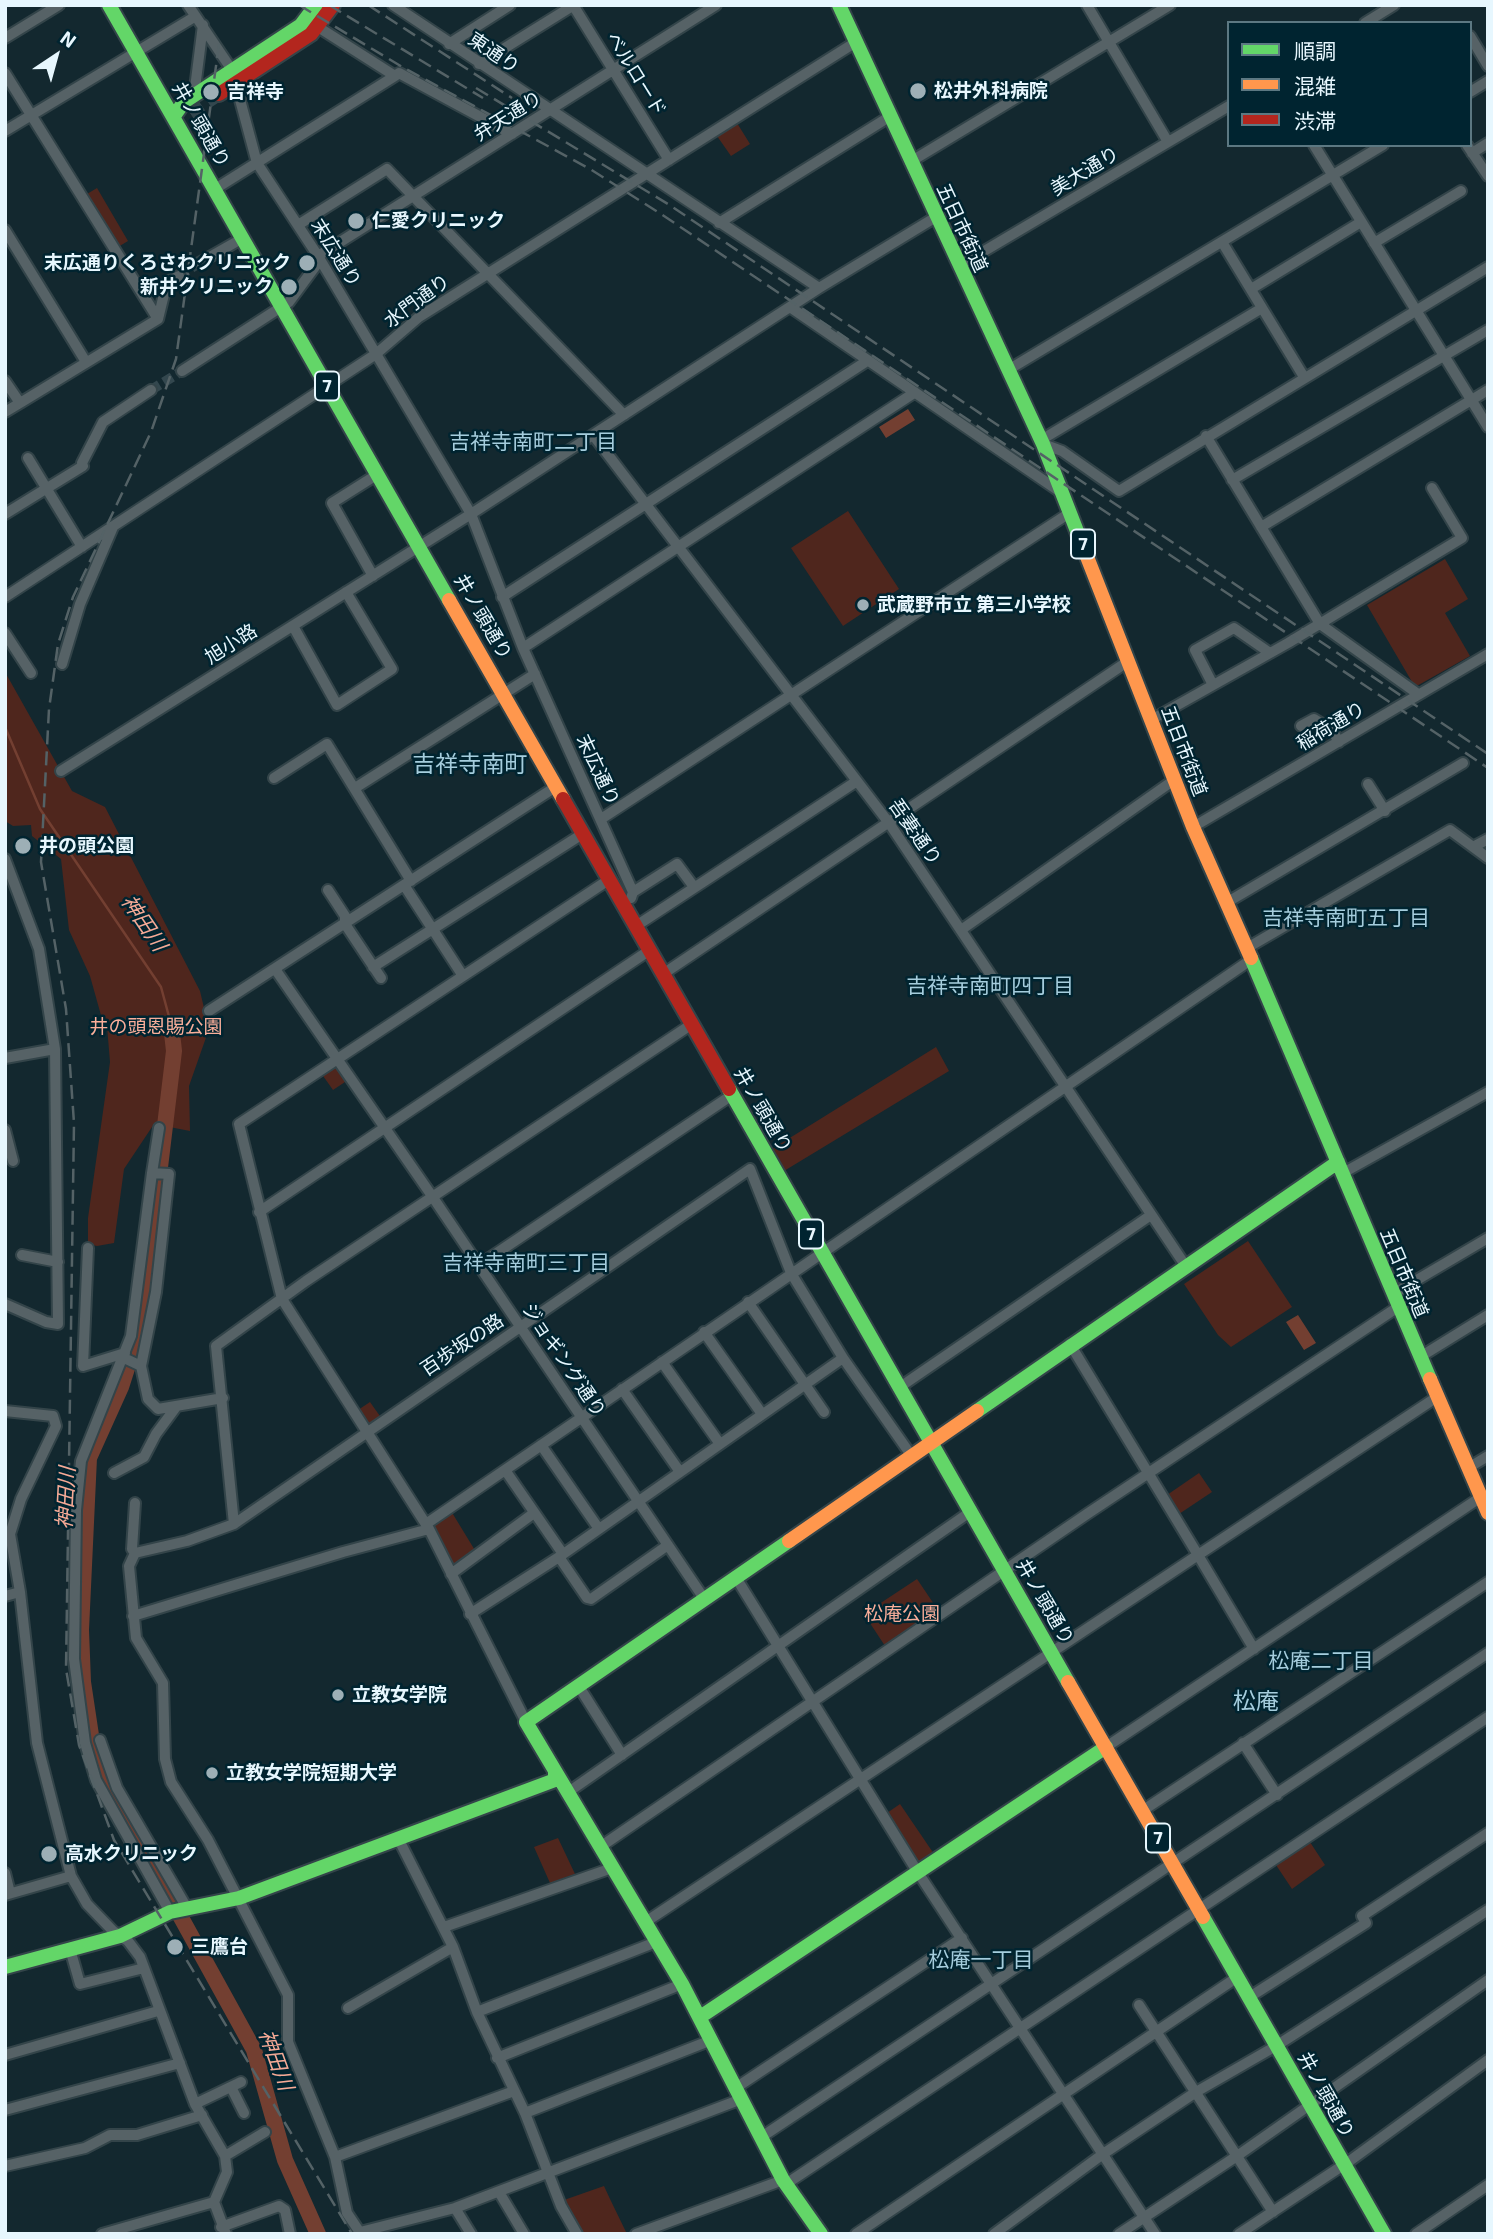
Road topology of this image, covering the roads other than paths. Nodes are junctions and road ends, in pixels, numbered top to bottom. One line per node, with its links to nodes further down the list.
1 (59, 5): 18 (street)
2 (109, 5): 23 (main road, 井ノ頭通り / 7)
3 (188, 5): 16 (street, 末広通り)
4 (316, 5): 28 (main road)
5 (334, 5): 17 (main road)
6 (393, 5): 22 (street, 東通り)
7 (510, 5): 22 (street)
8 (574, 5): 24 (street); 26 (street, ベルロード)
9 (716, 5): 26 (street, 弁天通り)
10 (839, 5): 20 (main road, 五日市街道 / 7)
11 (1087, 5): 21 (street)
12 (1170, 5): 21 (street)
13 (1394, 5): 14 (street)
14 (1375, 10)
15 (191, 19): 23 (street)
16 (203, 25): 28 (street, 末広通り); 33 (street)
17 (318, 27): 28 (main road); 29 (street)
18 (5, 38)
19 (1472, 39): 25 (street)
20 (856, 42): 39 (main road, 五日市街道 / 7); 47 (street, 水門通り)
21 (1109, 42): 42 (street); 48 (street)
22 (449, 44): 24 (street, 東通り)
23 (136, 52): 37 (street); 38 (main road, 井ノ頭通り / 7)
24 (479, 64): 35 (street, 東通り)
25 (1488, 66)
26 (613, 70): 35 (street, 弁天通り); 47 (street, ベルロード)
27 (5, 73): 37 (street)
28 (235, 76): 32 (main road); 33 (main road); 49 (street, 末広通り)
29 (395, 76): 41 (street); 49 (street)
30 (1488, 81): 31 (street)
31 (1472, 91)
32 (219, 94)
33 (194, 96): 38 (main road)
34 (1227, 107): 42 (street, 美大通り)
35 (549, 110): 41 (street, 弁天通り); 51 (street, 東通り)
36 (190, 113): 38 (main road)
37 (32, 115): 40 (street); 76 (street)
38 (174, 116): 53 (main road, 井ノ頭通り / 7)
39 (890, 117): 48 (main road, 五日市街道 / 7); 58 (street)
40 (5, 131)
41 (512, 134): 55 (street, 弁天通り)
42 (1168, 142): 66 (street, 美大通り)
43 (1488, 143): 46 (street)
44 (1315, 147): 50 (street)
45 (1379, 147): 50 (street)
46 (1470, 149): 52 (street)
47 (669, 160): 51 (street, 水門通り)
48 (910, 162): 56 (main road, 五日市街道 / 7)
49 (257, 163): 53 (street); 59 (street, 末広通り)
50 (1332, 174): 57 (street); 62 (street)
51 (647, 175): 58 (street, 東通り); 68 (street, 水門通り)
52 (1488, 176)
53 (215, 189): 61 (main road, 井ノ頭通り / 7)
54 (1461, 191): 63 (street)
55 (414, 195): 59 (street); 64 (street, 弁天通り); 68 (street)
56 (936, 217): 66 (main road, 五日市街道 / 7); 70 (street, 旭小路)
57 (1361, 222): 63 (street); 71 (street)
58 (719, 223): 70 (street, 東通り)
59 (298, 225): 64 (street, 末広通り)
60 (5, 230): 81 (street)
61 (243, 238): 65 (street); 72 (main road, 井ノ頭通り / 7)
62 (1222, 242): 71 (street); 82 (street)
63 (1374, 243): 75 (street)
64 (319, 258): 72 (street, 弁天通り); 78 (street, 末広通り)
65 (199, 264)
66 (959, 266): 82 (main road, 五日市街道 / 7)
67 (1488, 267): 75 (street)
68 (489, 272): 78 (street, 水門通り); 93 (street)
69 (179, 276): 76 (street)
70 (819, 288): 73 (street, 旭小路)
71 (1251, 289): 74 (street)
72 (283, 306): 83 (street, 弁天通り); 86 (main road, 井ノ頭通り / 7)
73 (790, 307): 80 (street); 93 (street, 旭小路)
74 (1262, 308): 84 (street); 97 (street)
75 (1416, 311): 79 (street); 84 (street)
76 (158, 319): 81 (street)
77 (1488, 330): 79 (street)
78 (376, 354): 86 (street, 水門通り); 107 (street, 末広通り)
79 (1444, 356): 90 (street); 100 (street)
80 (867, 361): 89 (street); 104 (street)
81 (86, 362): 91 (street)
82 (1008, 370): 97 (main road, 五日市街道 / 7)
83 (181, 371)
84 (1304, 377): 96 (street)
85 (5, 381): 91 (street)
86 (327, 386): 99 (main road, 井ノ頭通り / 7); 108 (street, 水門通り)
87 (151, 390): 102 (street)
88 (1488, 390): 90 (street)
89 (914, 393): 103 (street); 110 (street)
90 (1471, 400): 94 (street); 109 (street)
91 (20, 403): 92 (street)
92 (5, 412)
93 (624, 415): 95 (street, 旭小路)
94 (1488, 427)
95 (593, 435): 104 (street, 吾妻通り); 107 (street, 旭小路)
96 (1206, 436): 97 (street); 100 (street)
97 (1042, 442): 103 (main road, 五日市街道 / 7)
98 (28, 458): 102 (street)
99 (377, 474): 112 (main road, 井ノ頭通り / 7); 113 (street)
100 (1232, 480): 109 (street)
101 (1432, 488): 117 (street)
102 (47, 489): 106 (street); 111 (street)
103 (1063, 494): 105 (main road, 五日市街道 / 7)
104 (647, 502): 110 (street, 吾妻通り); 116 (street)
105 (1070, 512): 123 (main road, 五日市街道 / 7); 130 (street)
106 (5, 514)
107 (471, 514): 112 (street, 旭小路); 116 (street, 末広通り)
108 (113, 527): 111 (street, 水門通り); 124 (street)
109 (1261, 527): 117 (street)
110 (679, 545): 120 (street); 130 (street, 吾妻通り)
111 (82, 547): 115 (street, 水門通り)
112 (419, 547): 113 (street, 旭小路); 128 (main road, 井ノ頭通り / 7)
113 (373, 576): 114 (street, 旭小路)
114 (346, 592): 118 (street, 旭小路); 118 (street)
115 (5, 597)
116 (502, 597): 120 (street, 末広通り)
117 (1320, 624): 121 (street); 129 (street)
118 (293, 626): 135 (street, 旭小路)
119 (5, 633): 125 (street)
120 (523, 648): 126 (street, 末広通り)
121 (1270, 653): 127 (street); 127 (street)
122 (1488, 654): 129 (street, 稲荷通り)
123 (1127, 662): 131 (main road, 五日市街道 / 7); 144 (street)
124 (62, 664)
125 (31, 673)
126 (535, 674): 128 (street); 143 (street, 末広通り)
127 (1213, 685): 131 (street)
128 (505, 694): 140 (main road, 井ノ頭通り / 7); 141 (street)
129 (1418, 694): 133 (street, 稲荷通り)
130 (792, 695): 138 (street, 吾妻通り); 143 (street)
131 (1151, 720): 137 (main road, 五日市街道 / 7)
132 (1301, 726): 133 (street)
133 (1339, 742): 145 (street, 稲荷通り)
134 (1463, 763): 142 (street)
135 (61, 771)
136 (274, 778): 141 (street)
137 (1174, 780): 145 (main road, 五日市街道 / 7); 161 (street)
138 (857, 781): 144 (street, 吾妻通り); 153 (street)
139 (1368, 784): 142 (street)
140 (557, 786): 146 (main road, 井ノ頭通り / 7); 152 (street)
141 (355, 788): 152 (street)
142 (1385, 811): 156 (street)
143 (601, 819): 155 (street, 末広通り)
144 (889, 823): 161 (street, 吾妻通り); 166 (street)
145 (1193, 827): 156 (main road, 五日市街道 / 7)
146 (584, 832): 151 (main road, 井ノ頭通り / 7); 160 (street)
147 (1488, 839): 148 (street)
148 (1473, 847): 149 (street); 163 (street)
149 (1488, 858)
150 (5, 859): 171 (street)
151 (610, 880): 157 (main road, 井ノ頭通り / 7); 167 (street)
152 (408, 883): 158 (street); 160 (street)
153 (694, 887): 155 (street); 159 (street)
154 (328, 890): 158 (street)
155 (633, 892): 157 (street)
156 (1226, 903): 163 (main road, 五日市街道 / 7)
157 (625, 908): 159 (main road, 井ノ頭通り / 7)
158 (345, 924): 164 (street); 165 (street)
159 (636, 926): 162 (main road, 井ノ頭通り / 7)
160 (433, 929): 164 (street); 167 (street)
161 (961, 930): 174 (street, 吾妻通り)
162 (650, 950): 166 (main road, 井ノ頭通り / 7); 178 (street)
163 (1249, 954): 174 (street); 181 (main road, 五日市街道 / 7)
164 (373, 967): 168 (street)
165 (275, 969): 169 (street); 173 (street, ジョギング通り)
166 (663, 974): 170 (main road, 井ノ頭通り / 7)
167 (463, 976): 173 (street)
168 (381, 978)
169 (209, 1011)
170 (692, 1024): 176 (main road, 井ノ頭通り / 7); 183 (street)
171 (55, 1049): 172 (street); 190 (street)
172 (7, 1054)
173 (337, 1059): 178 (street, ジョギング通り); 184 (street)
174 (1065, 1086): 185 (street, 吾妻通り); 188 (street)
175 (1488, 1091): 181 (street)
176 (732, 1095): 188 (main road, 井ノ頭通り / 7); 191 (street)
177 (159, 1128): 182 (street)
178 (385, 1128): 183 (street, ジョギング通り); 184 (street)
179 (5, 1130): 180 (street)
180 (13, 1161)
181 (1340, 1168): 192 (main road); 195 (main road, 五日市街道 / 7)
182 (157, 1173): 202 (street); 206 (street)
183 (432, 1196): 191 (street, ジョギング通り); 194 (street)
184 (260, 1212): 194 (street)
185 (1151, 1214): 192 (street, 吾妻通り); 208 (street)
186 (1488, 1238): 195 (street)
187 (88, 1248): 202 (street)
188 (821, 1252): 193 (street); 208 (main road, 井ノ頭通り / 7)
189 (22, 1255): 190 (street)
190 (58, 1262): 197 (street)
191 (479, 1265): 199 (street, ジョギング通り)
192 (1185, 1265): 201 (main road)
193 (791, 1273): 196 (street); 199 (street, 百歩坂の路); 204 (street)
194 (282, 1299): 211 (street); 217 (street)
195 (1395, 1300): 203 (main road, 五日市街道 / 7); 227 (street)
196 (748, 1302): 200 (street); 207 (street)
197 (5, 1304)
198 (1488, 1315): 203 (street)
199 (520, 1327): 216 (street, ジョギング通り); 217 (street, 百歩坂の路)
200 (705, 1332): 205 (street); 215 (street)
201 (1070, 1344): 218 (main road); 227 (street)
202 (125, 1355): 206 (street); 280 (street)
203 (1420, 1357): 210 (main road, 五日市街道 / 7)
204 (843, 1358): 207 (street); 221 (street)
205 (662, 1362): 209 (street); 219 (street)
206 (139, 1364): 212 (street)
207 (805, 1385): 214 (street); 215 (street)
208 (900, 1387): 218 (main road, 井ノ頭通り / 7)
209 (622, 1390): 216 (street); 225 (street)
210 (1437, 1397): 223 (main road, 五日市街道 / 7); 239 (street)
211 (223, 1398): 212 (street); 234 (street)
212 (176, 1407): 226 (street)
213 (5, 1411): 245 (street)
214 (824, 1412)
215 (762, 1414): 219 (street)
216 (582, 1417): 220 (street); 229 (street, ジョギング通り)
217 (367, 1432): 234 (street, 百歩坂の路); 235 (street)
218 (931, 1442): 221 (main road); 231 (main road, 井ノ頭通り / 7)
219 (720, 1444): 225 (street)
220 (541, 1446): 224 (street); 236 (street)
221 (911, 1455): 243 (main road)
222 (1488, 1456): 223 (street)
223 (1468, 1468): 228 (main road, 五日市街道 / 7)
224 (505, 1470): 232 (street); 235 (street)
225 (680, 1472): 229 (street)
226 (114, 1473)
227 (1149, 1474): 239 (street); 241 (street)
228 (1481, 1497): 233 (main road, 五日市街道 / 7); 251 (street)
229 (638, 1501): 236 (street); 237 (street, ジョギング通り)
230 (135, 1503): 238 (street)
231 (970, 1512): 241 (main road, 井ノ頭通り / 7); 250 (street)
232 (534, 1513): 240 (street); 242 (street)
233 (1488, 1513)
234 (234, 1524): 238 (street, 百歩坂の路)
235 (428, 1527): 242 (street); 249 (street)
236 (599, 1529): 240 (street)
237 (668, 1545): 240 (street); 247 (street, ジョギング通り)
238 (135, 1553): 249 (street)
239 (1198, 1555): 251 (street); 252 (street)
240 (561, 1556): 248 (street)
241 (1005, 1572): 252 (main road, 井ノ頭通り / 7); 255 (street)
242 (451, 1573): 248 (street)
243 (735, 1576): 247 (main road); 250 (street)
244 (1488, 1582): 259 (street)
245 (20, 1592): 246 (street); 274 (street)
246 (5, 1595)
247 (703, 1597): 254 (main road)
248 (470, 1614): 257 (street)
249 (133, 1616): 276 (street)
250 (778, 1644): 255 (street); 261 (street)
251 (1254, 1649): 260 (street)
252 (1052, 1652): 260 (main road, 井ノ頭通り / 7); 263 (street)
253 (1488, 1653): 265 (street)
254 (579, 1685): 257 (main road); 261 (street)
255 (813, 1702): 263 (street); 269 (street)
256 (1488, 1717): 279 (street)
257 (526, 1722): 262 (main road)
258 (100, 1740): 277 (street)
259 (1243, 1743): 265 (street); 266 (street)
260 (1106, 1747): 266 (main road, 井ノ頭通り / 7); 272 (main road)
261 (622, 1755): 264 (street)
262 (555, 1772): 264 (main road); 268 (main road)
263 (860, 1779): 272 (street); 281 (street)
264 (567, 1793): 269 (main road)
265 (1277, 1795): 270 (street)
266 (1142, 1811): 270 (main road, 井ノ頭通り / 7)
267 (1488, 1833): 294 (street)
268 (394, 1842): 276 (main road); 282 (street)
269 (601, 1851): 271 (main road)
270 (1173, 1865): 279 (main road, 井ノ頭通り / 7); 293 (street)
271 (612, 1868): 281 (main road); 282 (street)
272 (917, 1871): 284 (street); 299 (main road)
273 (5, 1874): 275 (street)
274 (71, 1876): 275 (street); 283 (street)
275 (8, 1894)
276 (239, 1898): 277 (main road); 323 (street)
277 (187, 1908): 280 (main road)
278 (1488, 1910): 303 (street)
279 (1198, 1911): 290 (main road, 井ノ頭通り / 7); 300 (street)
280 (170, 1912): 283 (main road)
281 (644, 1923): 285 (main road)
282 (444, 1927): 286 (street)
283 (120, 1936): 287 (main road); 289 (street)
284 (962, 1938): 293 (street); 310 (street)
285 (656, 1942): 292 (main road); 298 (street)
286 (453, 1947): 296 (street); 298 (street)
287 (70, 1949): 288 (main road); 289 (street)
288 (5, 1967)
289 (144, 1968): 297 (street)
290 (1236, 1978): 294 (main road, 井ノ頭通り / 7); 301 (street)
291 (1488, 1980): 313 (street)
292 (682, 1984): 299 (main road); 305 (street)
293 (992, 1984): 300 (street); 319 (street)
294 (1248, 1998): 303 (main road, 井ノ頭通り / 7)
295 (1139, 2005): 301 (street)
296 (348, 2008)
297 (158, 2011): 304 (street); 307 (street)
298 (477, 2012): 305 (street)
299 (700, 2017): 302 (main road)
300 (1021, 2028): 311 (street); 327 (street)
301 (1157, 2031): 309 (street); 311 (street)
302 (709, 2041): 310 (main road); 316 (street)
303 (1276, 2046): 309 (street); 313 (main road, 井ノ頭通り / 7)
304 (5, 2055)
305 (497, 2058): 308 (street)
306 (1488, 2060): 324 (street)
307 (180, 2063): 312 (street); 314 (street)
308 (514, 2091): 316 (street); 323 (street)
309 (1196, 2092): 320 (street); 322 (street)
310 (736, 2094): 319 (main road); 326 (street)
311 (1064, 2094): 320 (street); 347 (street)
312 (195, 2104): 315 (street); 317 (street)
313 (1310, 2105): 322 (street); 324 (main road, 井ノ頭通り / 7)
314 (5, 2110)
315 (244, 2113)
316 (526, 2113): 326 (street)
317 (202, 2115): 321 (street); 325 (street)
318 (265, 2132): 321 (street)
319 (760, 2138): 327 (main road)
320 (1103, 2154): 333 (street); 348 (street)
321 (225, 2156): 330 (street)
322 (1237, 2156): 332 (street); 333 (street)
323 (335, 2157): 334 (street)
324 (1343, 2165): 332 (street); 352 (main road, 井ノ頭通り / 7)
325 (5, 2166)
326 (548, 2174): 329 (street); 344 (street)
327 (785, 2182): 345 (street); 346 (main road)
328 (1488, 2185): 353 (street)
329 (499, 2192): 331 (street); 343 (street)
330 (214, 2202): 336 (street); 338 (street)
331 (455, 2207): 335 (street); 342 (street)
332 (1273, 2212): 351 (street)
333 (1144, 2217): 349 (street); 350 (street)
334 (351, 2218): 337 (street); 340 (street)
335 (407, 2221): 337 (street); 341 (street)
336 (223, 2230): 339 (street)
337 (361, 2233)
338 (102, 2234)
339 (290, 2234)
340 (347, 2234)
341 (411, 2234)
342 (471, 2234)
343 (524, 2234)
344 (577, 2234)
345 (636, 2234)
346 (821, 2234)
347 (856, 2234)
348 (994, 2234)
349 (1119, 2234)
350 (1155, 2234)
351 (1239, 2234)
352 (1384, 2234)
353 (1416, 2234)

